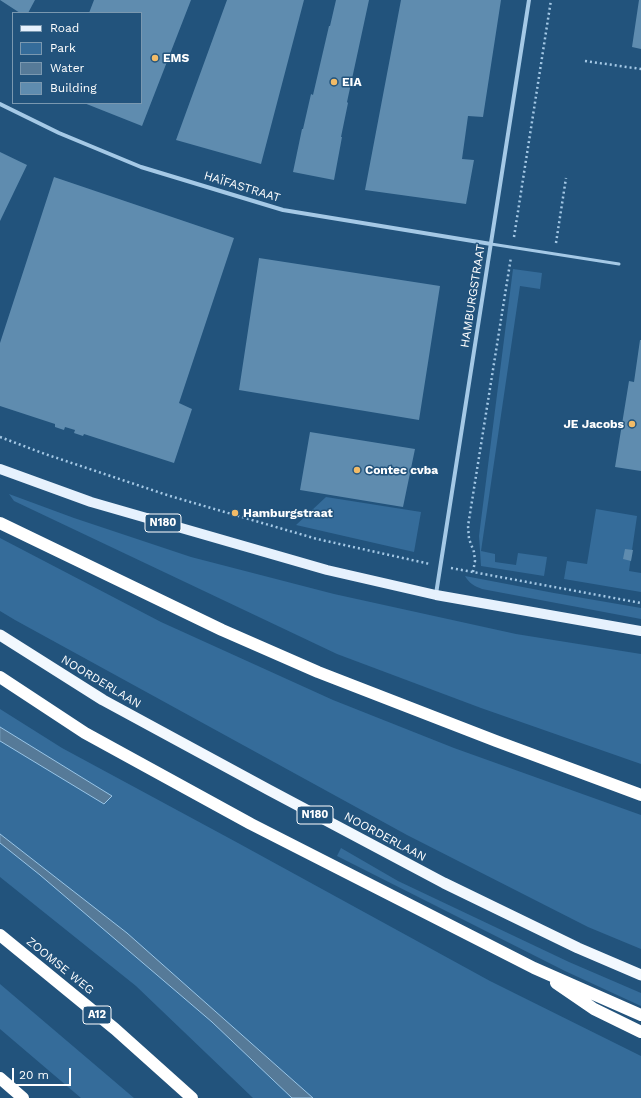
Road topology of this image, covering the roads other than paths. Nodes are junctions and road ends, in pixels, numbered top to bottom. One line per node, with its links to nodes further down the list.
1 (529, 0): 3 (street, HAMBURGSTRAAT)
2 (0, 104): 3 (street, HAÏFASTRAAT)
3 (491, 244): 4 (lane); 7 (street, HAMBURGSTRAAT)
4 (619, 264)
5 (0, 469): 7 (main road, N180)
6 (0, 523): 11 (highway)
7 (436, 595): 8 (main road, N180)
8 (641, 631)
9 (0, 635): 14 (highway, NOORDERLAAN / N180)
10 (0, 677): 13 (highway)
11 (641, 795)
12 (0, 935): 19 (highway, ZOOMSE WEG / A12)
13 (534, 968): 15 (highway); 16 (highway)
14 (641, 975)
15 (641, 1015)
16 (641, 1032)
17 (0, 1078): 18 (highway)
18 (23, 1098)
19 (192, 1098)

